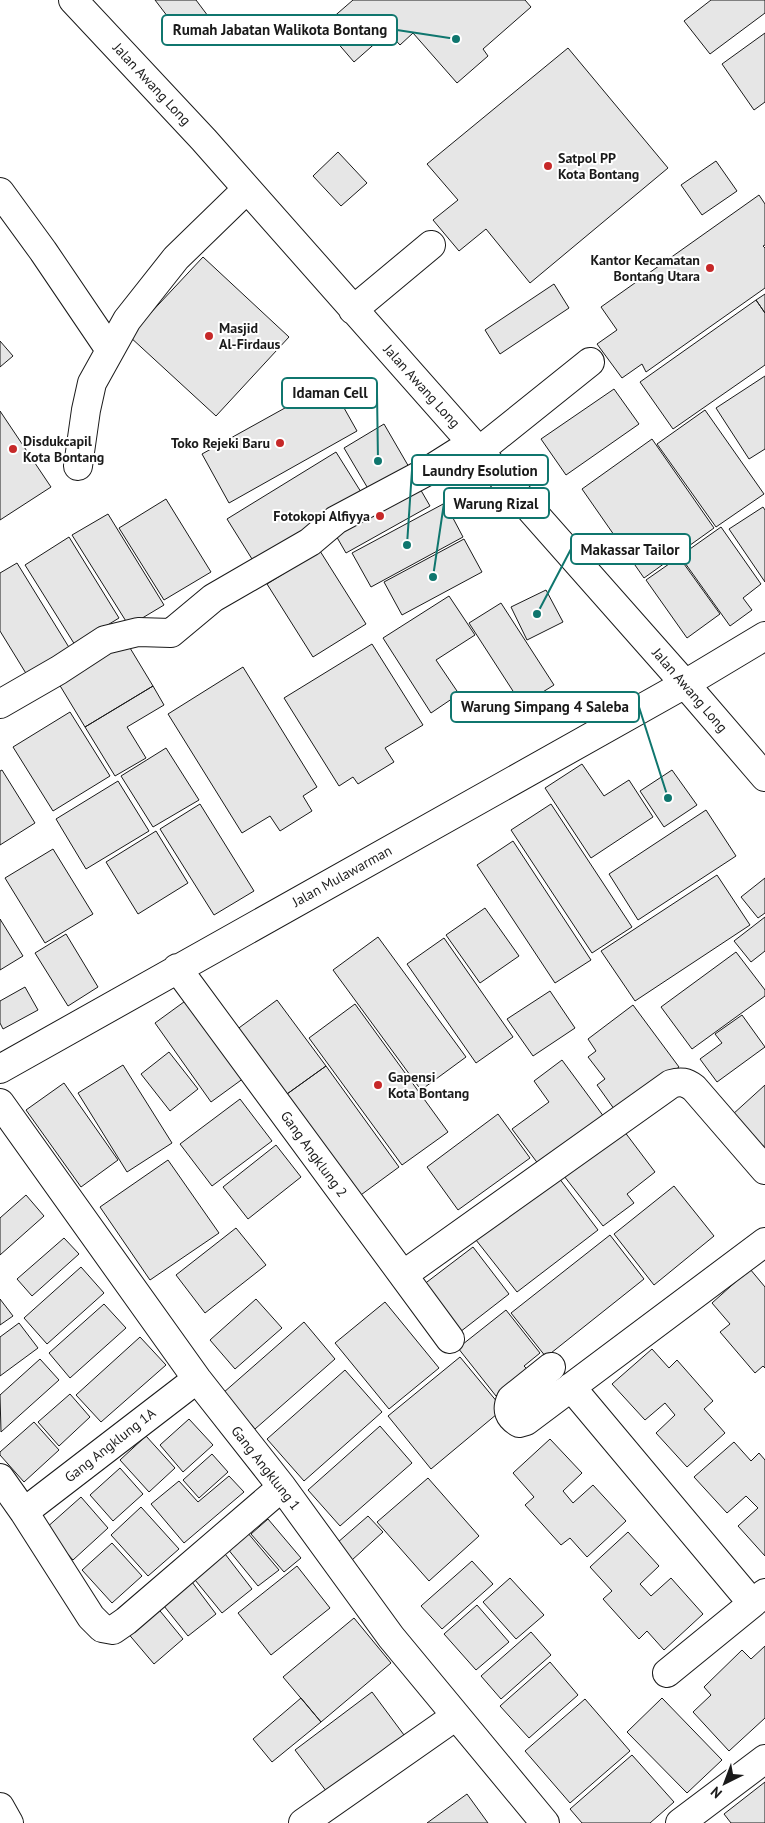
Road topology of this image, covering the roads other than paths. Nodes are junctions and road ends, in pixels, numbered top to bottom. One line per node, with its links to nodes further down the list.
1 (87, 4): 2 (street, Jalan Awang Long)
2 (247, 189): 5 (street, Jalan Awang Long); 6 (street)
3 (0, 192): 6 (street)
4 (432, 245): 5 (street)
5 (353, 310): 8 (street, Jalan Awang Long)
6 (110, 350): 9 (street)
7 (590, 362): 8 (street)
8 (476, 447): 11 (street, Jalan Awang Long); 12 (street)
9 (78, 466)
10 (765, 636): 11 (street, Jalan Mulawarman)
11 (685, 684): 13 (street, Jalan Awang Long); 14 (street, Jalan Mulawarman)
12 (0, 704)
13 (765, 777)
14 (177, 968): 15 (street, Jalan Mulawarman); 19 (street, Gang Angklung 2)
15 (0, 1069)
16 (0, 1103): 22 (street, Gang Angklung 1)
17 (765, 1170): 19 (street)
18 (765, 1242): 23 (street)
19 (403, 1275): 20 (street, Gang Angklung 2)
20 (450, 1339)
21 (551, 1366): 23 (street)
22 (197, 1379): 25 (street, Gang Angklung 1); 26 (street, Gang Angklung 1A)
23 (571, 1387): 27 (street)
24 (0, 1478): 26 (street)
25 (282, 1487): 26 (street); 29 (street, Gang Angklung 1)
26 (24, 1512)
27 (758, 1598): 28 (street)
28 (667, 1673)
29 (456, 1716): 33 (street); 34 (street, Gang Angklung 1)
30 (765, 1759): 35 (street)
31 (0, 1807): 32 (street)
32 (9, 1823)
33 (303, 1823)
34 (545, 1823)
35 (680, 1823)

